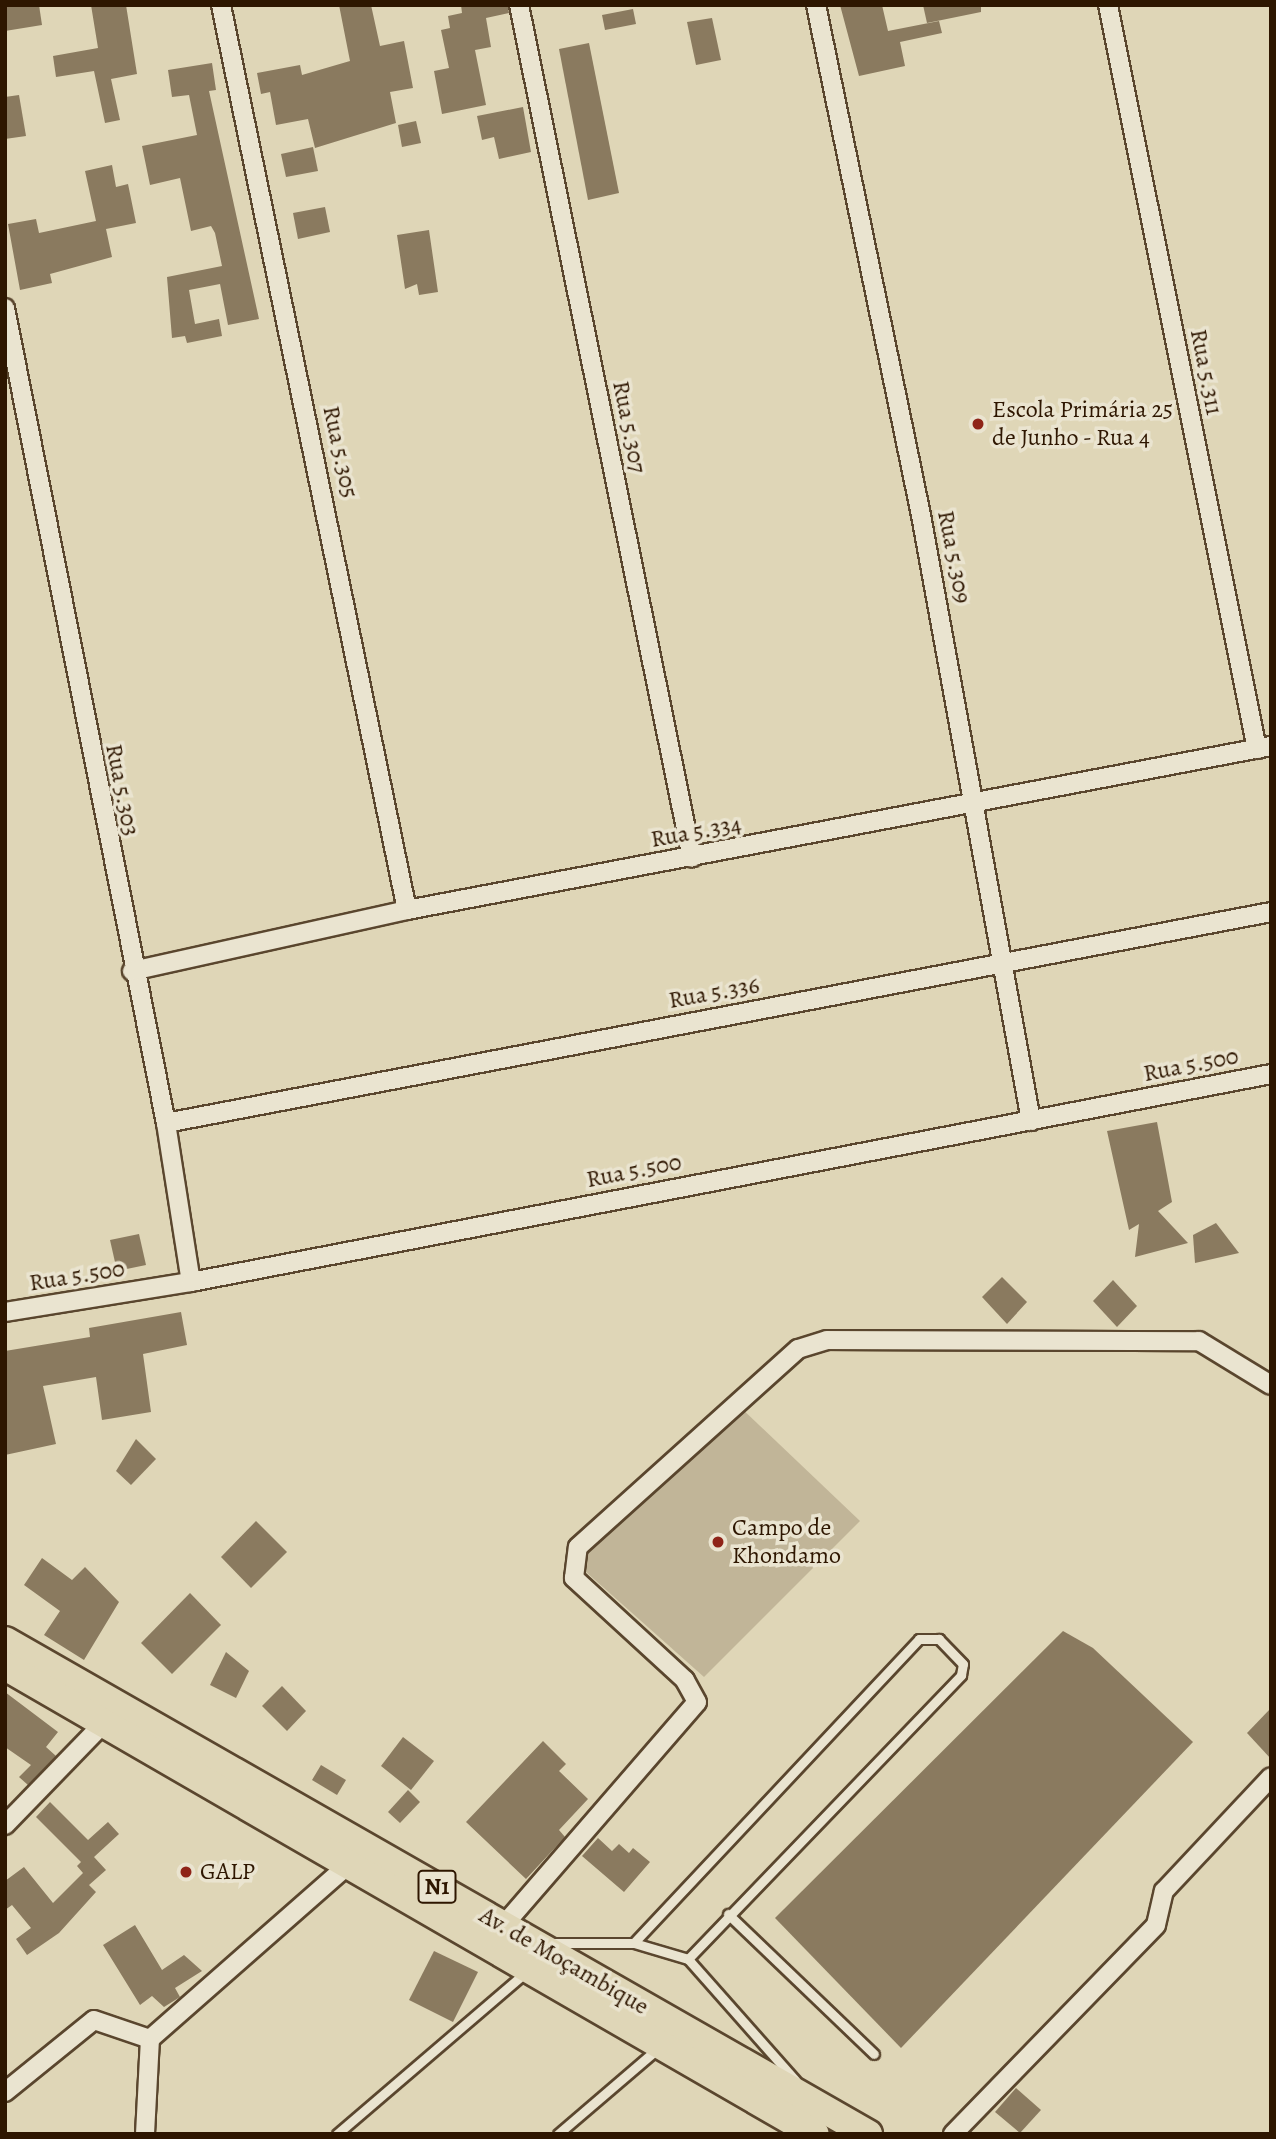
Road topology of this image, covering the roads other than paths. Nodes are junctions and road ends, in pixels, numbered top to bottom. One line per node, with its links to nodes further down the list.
1 (221, 5): 9 (street, Rua 5.305)
2 (519, 5): 8 (street, Rua 5.307)
3 (816, 5): 7 (street, Rua 5.309)
4 (1108, 5): 6 (street, Rua 5.311)
5 (5, 308): 12 (street, Rua 5.303)
6 (1264, 747): 7 (street, Rua 5.334)
7 (975, 805): 8 (street, Rua 5.334); 11 (street, Rua 5.309)
8 (692, 858): 9 (street, Rua 5.334)
9 (407, 910): 12 (street, Rua 5.334)
10 (1271, 912): 11 (street, Rua 5.336)
11 (1001, 966): 14 (street, Rua 5.309); 15 (street, Rua 5.336)
12 (132, 971): 15 (street, Rua 5.303)
13 (1271, 1074): 14 (street, Rua 5.500)
14 (1031, 1121): 16 (street, Rua 5.500)
15 (166, 1123): 16 (street, Rua 5.303)
16 (191, 1282): 17 (street, Rua 5.500)
17 (5, 1312)
18 (1271, 1384): 26 (street)
19 (5, 1641): 26 (highway, Av. de Moçambique / N1)
20 (5, 1666): 21 (highway, Av. de Moçambique / N1)
21 (103, 1724): 23 (street); 24 (highway, Av. de Moçambique / N1)
22 (1271, 1777): 40 (street)
23 (5, 1825)
24 (349, 1864): 28 (highway, Av. de Moçambique / N1); 30 (street)
25 (728, 1914): 27 (lane); 29 (lane); 32 (lane)
26 (503, 1926): 28 (highway, Av. de Moçambique / N1)
27 (634, 1943): 28 (lane); 29 (lane)
28 (531, 1956): 31 (highway, Av. de Moçambique / N1); 34 (highway, Av. de Moçambique / N1); 36 (lane)
29 (688, 1959): 34 (lane)
30 (150, 2039): 33 (street); 35 (street)
31 (661, 2045): 37 (lane); 38 (highway, Av. de Moçambique / N1)
32 (874, 2054)
33 (5, 2092)
34 (815, 2102): 39 (highway, Av. de Moçambique / N1)
35 (145, 2134)
36 (337, 2134)
37 (558, 2134)
38 (815, 2134)
39 (868, 2134)
40 (953, 2134)

